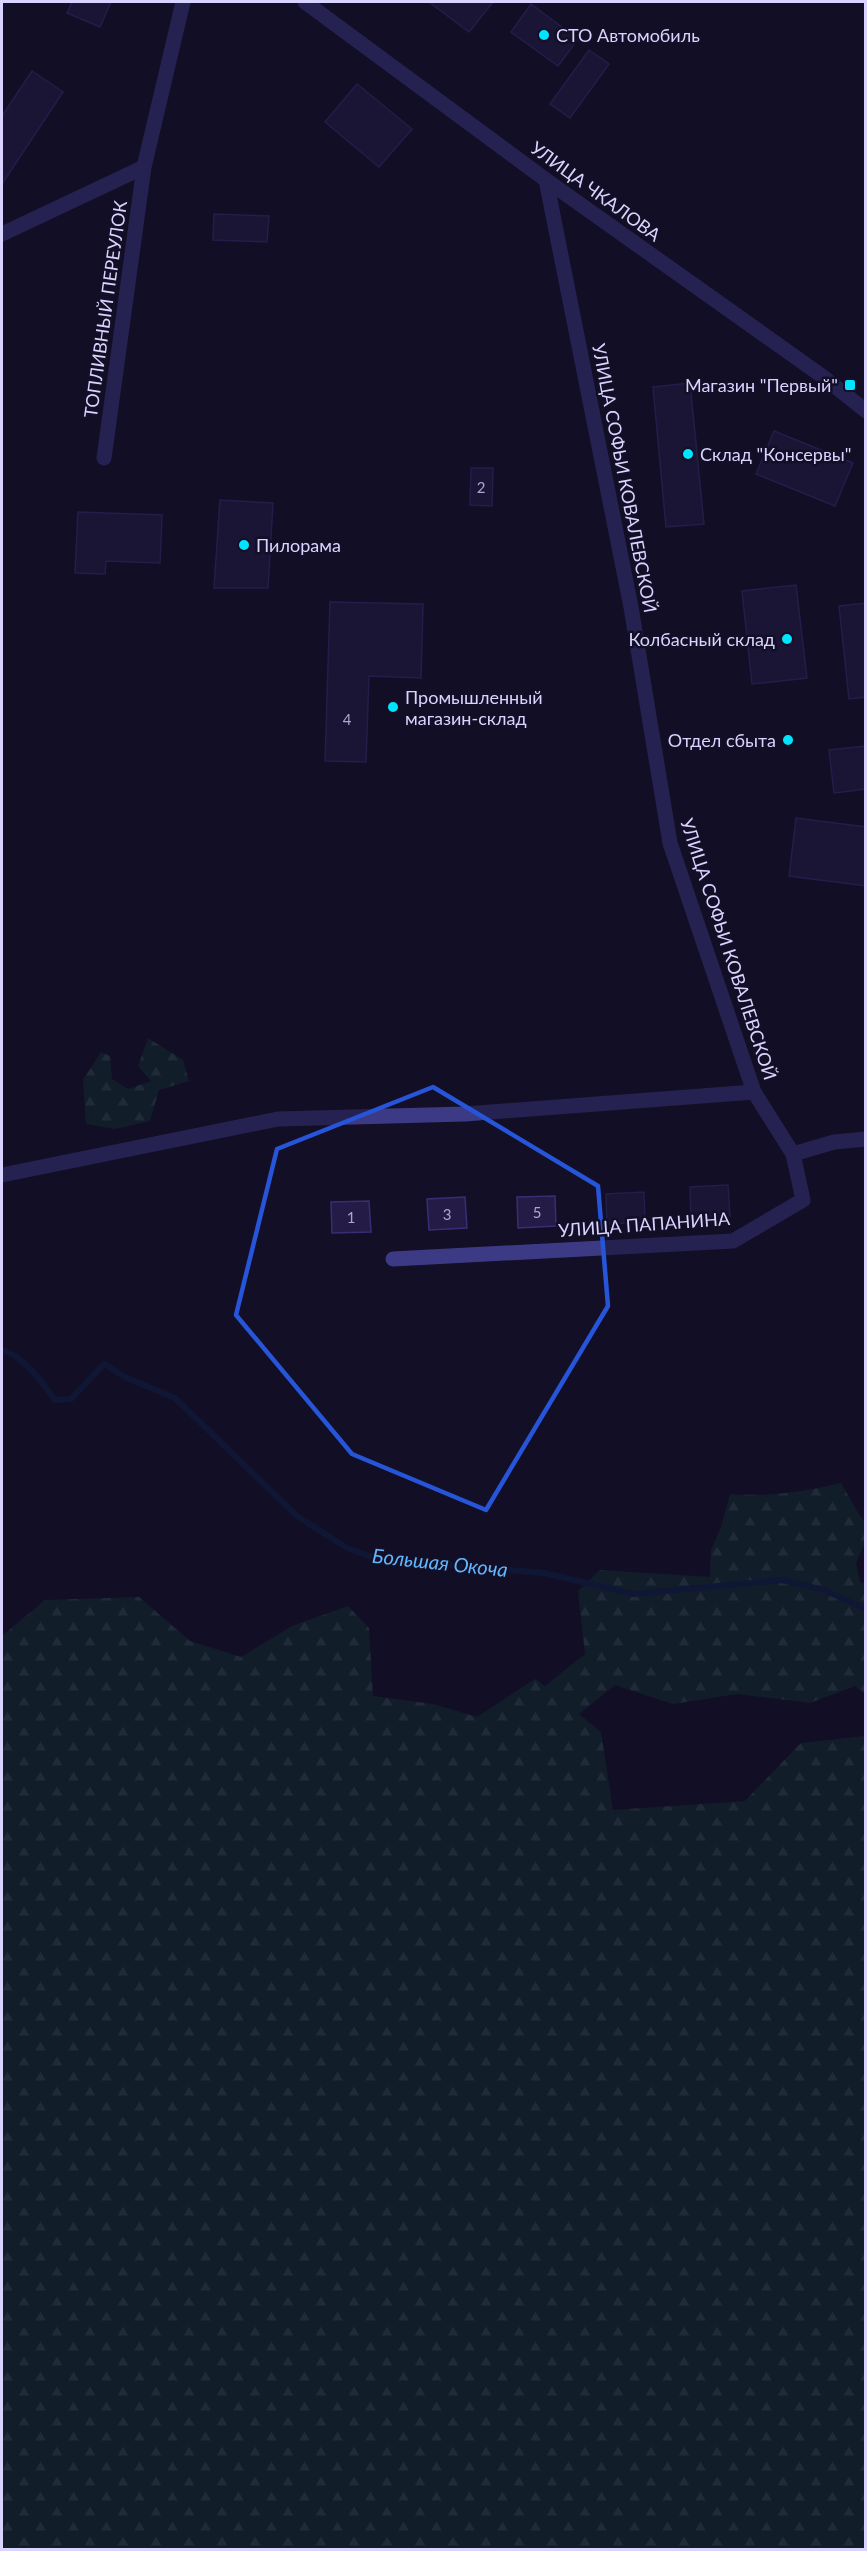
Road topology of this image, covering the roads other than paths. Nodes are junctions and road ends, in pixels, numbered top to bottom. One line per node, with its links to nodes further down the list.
1 (183, 2): 3 (street, ТОПЛИВНЫЙ ПЕРЕУЛОК)
2 (305, 2): 4 (street, УЛИЦА ЧКАЛОВА)
3 (144, 166): 5 (street, ТОПЛИВНЫЙ ПЕРЕУЛОК); 7 (street, ТОПЛИВНЫЙ ПЕРЕУЛОК)
4 (546, 180): 6 (street, УЛИЦА ЧКАЛОВА); 8 (street, УЛИЦА СОФЬИ КОВАЛЕВСКОЙ)
5 (2, 234)
6 (866, 411)
7 (104, 458)
8 (754, 1092): 10 (street, УЛИЦА СОФЬИ КОВАЛЕВСКОЙ); 11 (street)
9 (866, 1139): 10 (street)
10 (793, 1154): 12 (street, УЛИЦА ПАПАНИНА)
11 (2, 1175)
12 (393, 1259)

